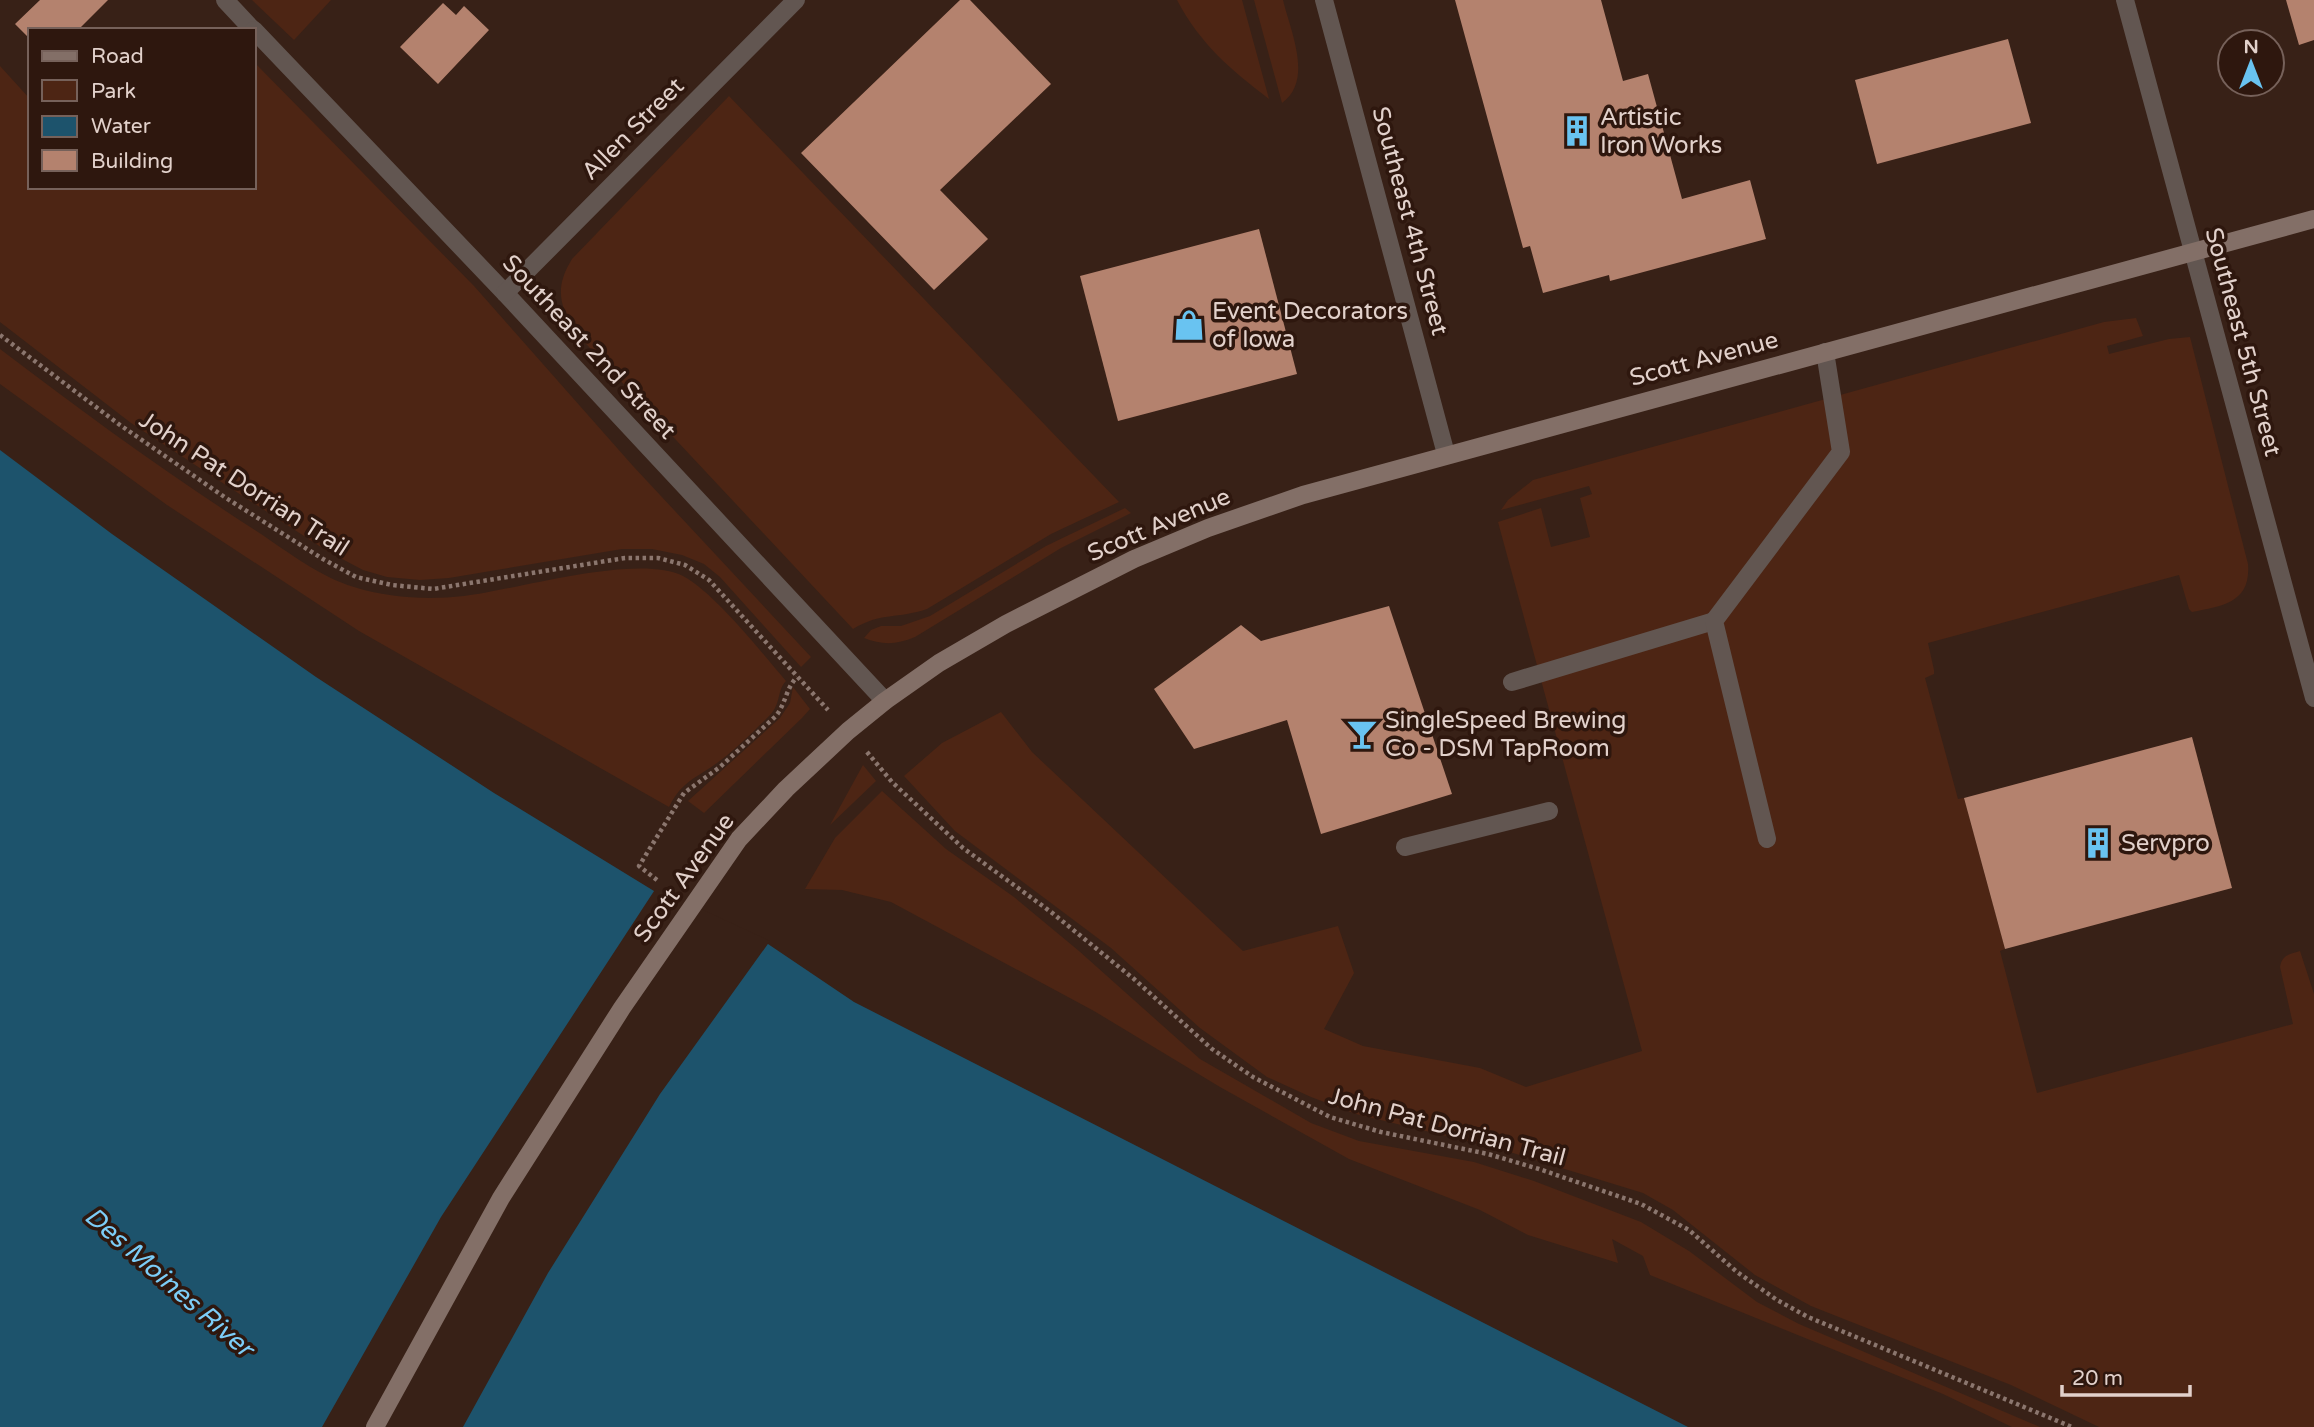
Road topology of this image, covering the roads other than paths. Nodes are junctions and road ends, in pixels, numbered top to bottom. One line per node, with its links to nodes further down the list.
1 (225, 0): 5 (street, Southeast 2nd Street)
2 (796, 0): 9 (street, Allen Street)
3 (1324, 0): 11 (street, Southeast 4th Street)
4 (2125, 0): 8 (street, Southeast 5th Street)
5 (252, 28)
6 (256, 32): 9 (street, Southeast 2nd Street)
7 (2314, 219): 8 (main road, Scott Avenue)
8 (2193, 251): 10 (main road, Scott Avenue); 14 (street, Southeast 5th Street)
9 (505, 293): 15 (street, Southeast 2nd Street)
10 (1825, 352): 11 (main road, Scott Avenue); 12 (street)
11 (1446, 454): 15 (main road, Scott Avenue)
12 (1714, 621): 13 (street); 17 (street)
13 (1512, 682)
14 (2314, 698)
15 (885, 701): 19 (main road, Scott Avenue)
16 (1549, 811): 18 (street)
17 (1767, 839)
18 (1405, 846)
19 (375, 1427)

